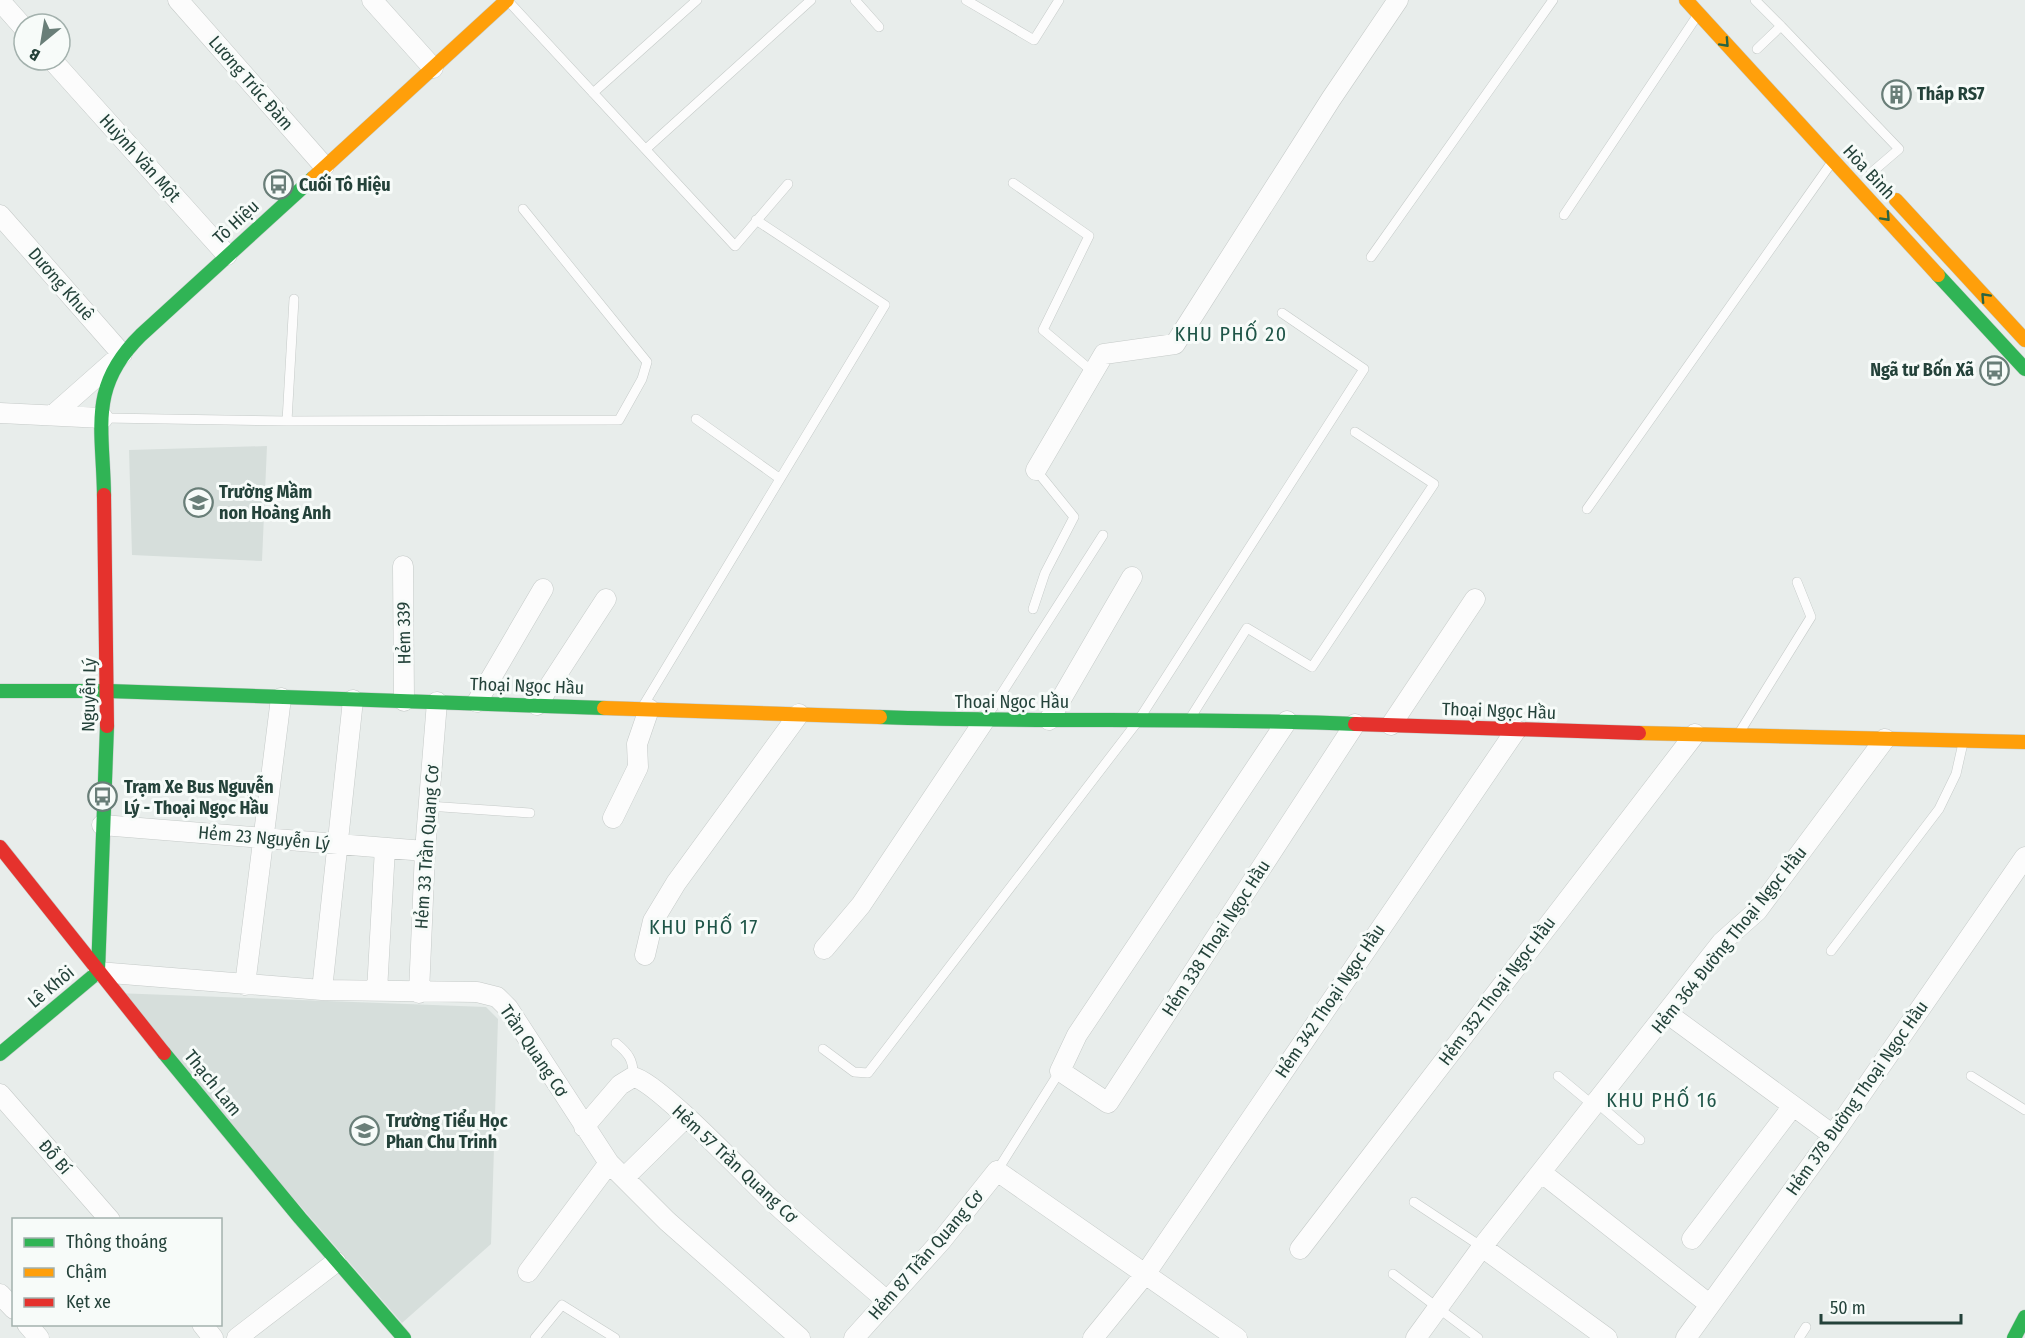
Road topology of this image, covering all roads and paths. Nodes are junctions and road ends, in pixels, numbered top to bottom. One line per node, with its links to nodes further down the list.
1 (178, 0): 24 (street, Lương Trúc Đàm)
2 (372, 0): 19 (street)
3 (507, 0): 19 (main road, Tô Hiệu); 21 (lane)
4 (697, 0): 21 (lane)
5 (811, 0): 22 (lane)
6 (855, 0): 17 (lane)
7 (966, 0): 8 (lane)
8 (1059, 0)
9 (1398, 0): 40 (street)
10 (1553, 0): 34 (lane)
11 (1686, 0): 15 (main road, Hòa Bình)
12 (1755, 0): 16 (lane)
13 (0, 1): 14 (street)
14 (12, 14)
15 (1699, 14): 23 (main road, Hòa Bình, one-way to 23); 31 (lane)
16 (1781, 26): 18 (lane); 25 (lane)
17 (879, 27)
18 (1757, 49)
19 (433, 68): 24 (main road, Tô Hiệu)
20 (63, 72): 33 (street, Huỳnh Văn Một)
21 (593, 93): 22 (lane)
22 (646, 149): 32 (lane)
23 (1834, 160): 28 (main road, Hòa Bình); 49 (lane)
24 (324, 166): 33 (main road, Tô Hiệu)
25 (1867, 169): 28 (main road); 37 (main road, Hòa Bình, one-way to 25)
26 (1013, 183): 40 (lane)
27 (788, 184): 32 (lane)
28 (1857, 186): 39 (main road, Hòa Bình, one-way to 39)
29 (523, 209): 45 (lane)
30 (0, 215): 38 (street, Dương Khuê)
31 (1564, 215)
32 (756, 220): 48 (lane)
33 (227, 255): 38 (main road, Tô Hiệu)
34 (1371, 257)
35 (294, 299): 45 (lane)
36 (1282, 313): 72 (lane)
37 (2025, 340)
38 (122, 354): 42 (street); 43 (main road, Tô Hiệu)
39 (2025, 369)
40 (1093, 372): 47 (street)
41 (0, 413): 42 (street)
42 (53, 416): 43 (street)
43 (103, 418): 45 (lane); 58 (main road, Nguyễn Lý)
44 (696, 419): 48 (lane)
45 (287, 421)
46 (1355, 432): 74 (lane)
47 (1036, 470): 57 (lane)
48 (779, 478): 68 (lane)
49 (1587, 509)
50 (1103, 536): 71 (lane)
51 (403, 566): 64 (street, Hẻm 339)
52 (1132, 577): 70 (street)
53 (1797, 582): 79 (lane)
54 (543, 589): 66 (street)
55 (606, 599): 67 (street)
56 (1475, 599): 76 (street)
57 (1033, 609)
58 (108, 671): 60 (main road); 61 (main road, Nguyễn Lý)
59 (0, 691): 60 (main road, Thoại Ngọc Hầu)
60 (90, 691): 61 (main road, Thoại Ngọc Hầu)
61 (108, 691): 62 (main road, Thoại Ngọc Hầu); 86 (main road, Nguyễn Lý)
62 (281, 698): 63 (main road, Thoại Ngọc Hầu); 87 (street)
63 (352, 700): 64 (main road, Thoại Ngọc Hầu); 88 (street)
64 (404, 701): 65 (main road, Thoại Ngọc Hầu)
65 (437, 702): 66 (main road, Thoại Ngọc Hầu); 83 (street, Hẻm 33 Trần Quang Cơ)
66 (477, 702): 67 (main road, Thoại Ngọc Hầu)
67 (537, 705): 68 (main road, Thoại Ngọc Hầu)
68 (646, 709): 69 (main road, Thoại Ngọc Hầu); 85 (street)
69 (800, 714): 71 (main road, Thoại Ngọc Hầu); 95 (street)
70 (1049, 720): 71 (main road, Thoại Ngọc Hầu); 72 (main road, Thoại Ngọc Hầu)
71 (984, 721): 93 (street)
72 (1138, 721): 74 (main road, Thoại Ngọc Hầu); 103 (lane)
73 (1287, 721): 74 (main road, Thoại Ngọc Hầu); 75 (main road, Thoại Ngọc Hầu); 105 (street)
74 (1189, 722)
75 (1355, 724): 76 (main road, Thoại Ngọc Hầu); 105 (street, Hẻm 338 Thoại Ngọc Hầu)
76 (1391, 725): 77 (main road, Thoại Ngọc Hầu)
77 (1516, 730): 78 (main road, Thoại Ngọc Hầu); 128 (street, Hẻm 342 Thoại Ngọc Hầu)
78 (1695, 734): 79 (main road, Thoại Ngọc Hầu); 125 (street, Hẻm 352 Thoại Ngọc Hầu)
79 (1738, 735): 80 (main road, Thoại Ngọc Hầu)
80 (1885, 739): 81 (main road, Thoại Ngọc Hầu); 101 (street, Hẻm 364 Đường Thoại Ngọc Hầu)
81 (1964, 741): 82 (main road, Thoại Ngọc Hầu); 94 (lane)
82 (2025, 742)
83 (428, 806): 84 (lane); 91 (street, Hẻm 33 Trần Quang Cơ)
84 (530, 813)
85 (613, 818)
86 (102, 825): 87 (street, Hẻm 23 Nguyễn Lý); 96 (main road, Nguyễn Lý)
87 (264, 839): 88 (street, Hẻm 23 Nguyễn Lý); 97 (street)
88 (337, 844): 90 (street, Hẻm 23 Nguyễn Lý); 98 (street)
89 (0, 847): 96 (main road, Thạch Lam)
90 (385, 848): 91 (street, Hẻm 23 Nguyễn Lý); 99 (street)
91 (425, 851): 100 (street, Hẻm 33 Trần Quang Cơ)
92 (2025, 857): 115 (street, Hẻm 378 Đường Thoại Ngọc Hầu)
93 (824, 949)
94 (1831, 951)
95 (645, 955)
96 (98, 972): 97 (street, Trần Quang Cơ); 104 (main road, Lê Khôi); 126 (main road, Thạch Lam)
97 (245, 985): 98 (street, Trần Quang Cơ)
98 (322, 990): 99 (street, Trần Quang Cơ)
99 (376, 992): 100 (street, Trần Quang Cơ)
100 (419, 993): 114 (street, Trần Quang Cơ)
101 (1668, 1014): 110 (street, Hẻm 364 Đường Thoại Ngọc Hầu); 111 (street)
102 (616, 1043): 108 (lane)
103 (823, 1049)
104 (0, 1054)
105 (1060, 1071): 118 (lane)
106 (1558, 1076): 110 (lane)
107 (1971, 1076): 112 (lane)
108 (633, 1077): 113 (street, Hẻm 57 Trần Quang Cơ); 114 (street)
109 (0, 1094): 122 (street, Đỗ Bí)
110 (1596, 1105): 116 (lane); 119 (street, Hẻm 364 Đường Thoại Ngọc Hầu)
111 (1793, 1106): 115 (street); 123 (street)
112 (2025, 1110)
113 (686, 1118): 120 (street); 131 (street, Hẻm 57 Trần Quang Cơ)
114 (584, 1127): 117 (street, Trần Quang Cơ)
115 (1833, 1135): 132 (street, Hẻm 378 Đường Thoại Ngọc Hầu)
116 (1640, 1140)
117 (609, 1163): 120 (street, Trần Quang Cơ); 127 (street)
118 (997, 1171): 128 (street); 131 (street, Hẻm 87 Trần Quang Cơ)
119 (1542, 1173): 124 (street, Hẻm 364 Đường Thoại Ngọc Hầu); 132 (street)
120 (624, 1178): 145 (street, Trần Quang Cơ)
121 (1414, 1202): 124 (lane)
122 (108, 1218)
123 (1692, 1239)
124 (1482, 1247): 134 (street, Hẻm 364 Đường Thoại Ngọc Hầu); 151 (street)
125 (1300, 1249)
126 (336, 1262): 141 (street); 142 (main road, Thạch Lam)
127 (528, 1272)
128 (1146, 1273): 147 (street, Hẻm 342 Thoại Ngọc Hầu); 148 (street)
129 (1393, 1274): 134 (lane)
130 (0, 1294): 133 (street)
131 (888, 1301): 146 (street, Hẻm 87 Trần Quang Cơ)
132 (1708, 1304): 152 (street, Hẻm 378 Đường Thoại Ngọc Hầu)
133 (12, 1307)
134 (1439, 1308): 149 (street, Hẻm 364 Đường Thoại Ngọc Hầu); 150 (lane)
135 (2025, 1317): 154 (main road)
136 (29, 1326): 139 (street)
137 (204, 1326): 140 (street)
138 (1806, 1327): 153 (lane)
139 (39, 1338)
140 (213, 1338)
141 (237, 1338)
142 (404, 1338)
143 (535, 1338): 144 (lane)
144 (615, 1338)
145 (800, 1338)
146 (854, 1338)
147 (1093, 1338)
148 (1237, 1338)
149 (1416, 1338)
150 (1478, 1338)
151 (1607, 1338)
152 (1686, 1338)
153 (1799, 1338)
154 (2014, 1338)

